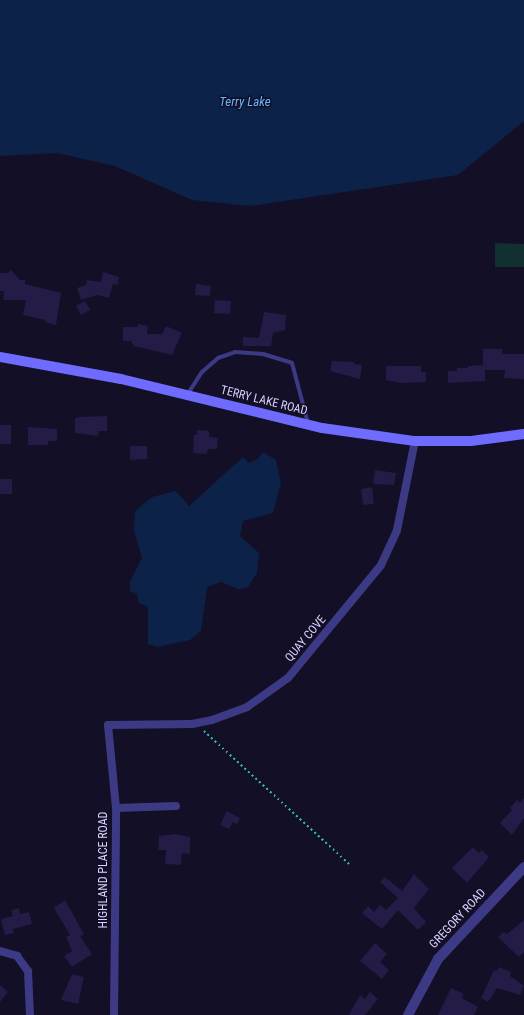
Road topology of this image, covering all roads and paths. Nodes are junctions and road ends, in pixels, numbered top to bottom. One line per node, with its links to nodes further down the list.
1 (0, 357): 2 (main road, TERRY LAKE ROAD)
2 (187, 395): 3 (main road, TERRY LAKE ROAD); 3 (lane)
3 (309, 425): 5 (main road, TERRY LAKE ROAD)
4 (524, 434): 5 (main road, TERRY LAKE ROAD)
5 (415, 441): 6 (street, QUAY COVE)
6 (199, 722): 7 (street, QUAY COVE); 10 (path)
7 (108, 724): 9 (street, HIGHLAND PLACE ROAD)
8 (176, 806): 9 (street)
9 (116, 808): 14 (street, HIGHLAND PLACE ROAD)
10 (349, 864)
11 (524, 867): 15 (street, GREGORY ROAD)
12 (0, 950): 13 (street)
13 (30, 1015)
14 (114, 1015)
15 (408, 1015)

